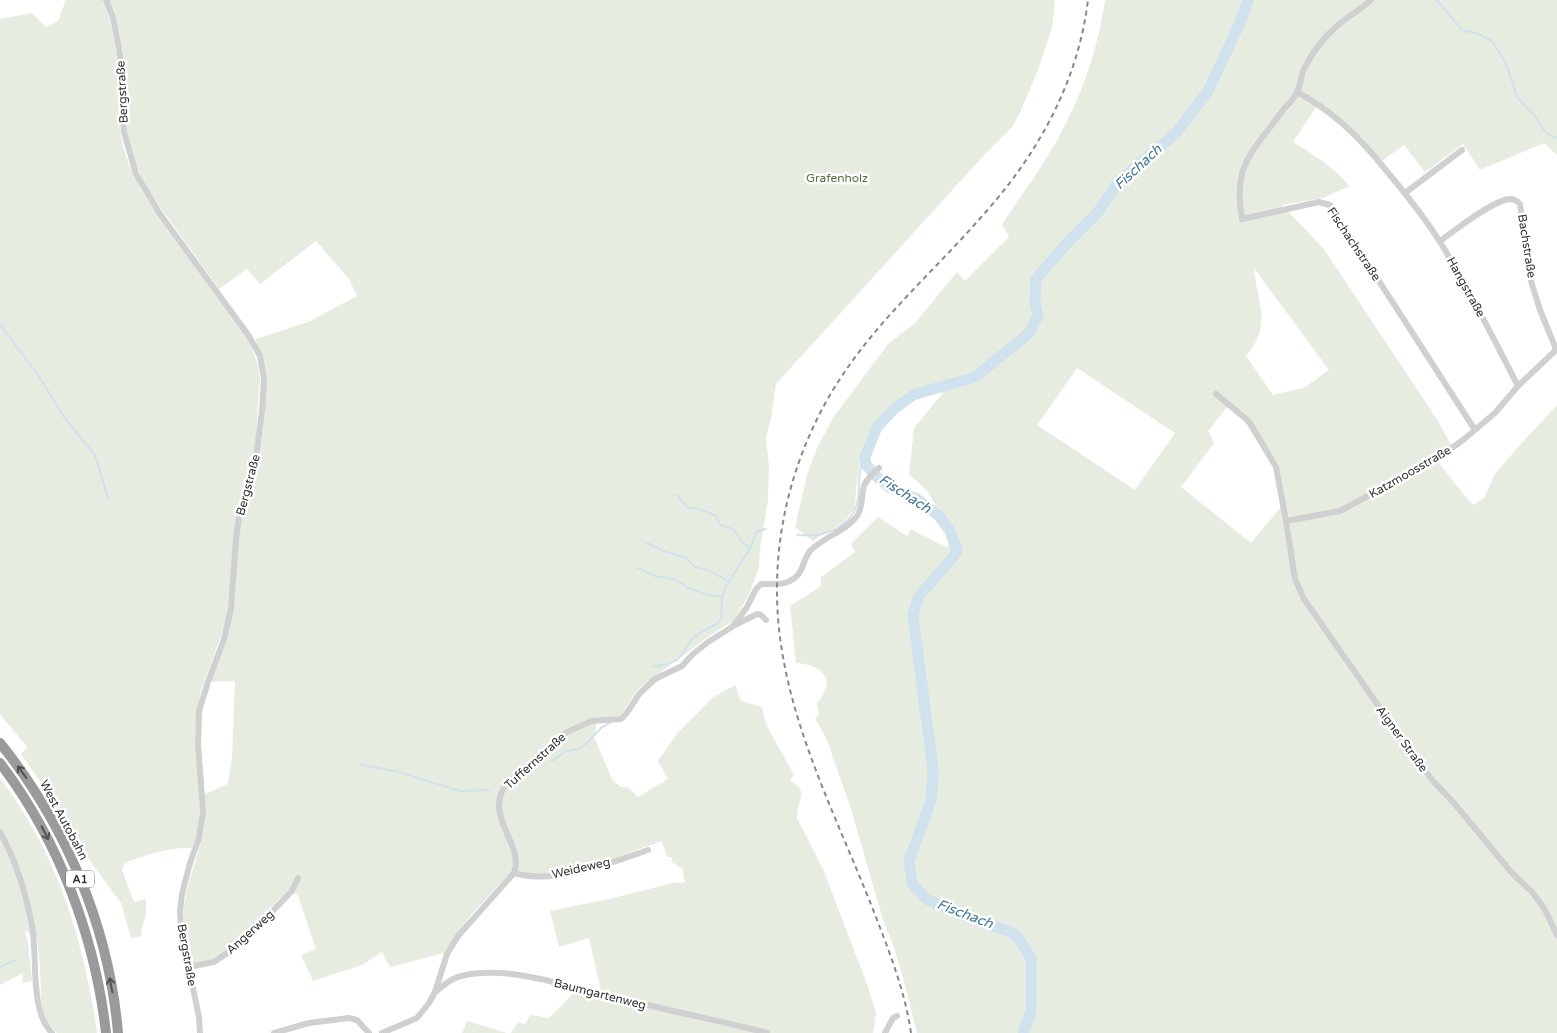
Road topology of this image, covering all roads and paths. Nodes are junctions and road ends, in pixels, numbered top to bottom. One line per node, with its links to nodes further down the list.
1 (106, 0): 22 (street, Bergstraße)
2 (1371, 0): 3 (street)
3 (1297, 92): 5 (street, Hangstraße); 10 (street, Fischachstraße)
4 (1462, 150): 5 (street)
5 (1405, 193): 6 (street, Hangstraße)
6 (1440, 241): 7 (street, Bachstraße); 8 (street, Hangstraße)
7 (1556, 349): 8 (street, Katzmoosstraße)
8 (1518, 386): 10 (street, Katzmoosstraße)
9 (1216, 394): 12 (street, Aigner Straße)
10 (1476, 430): 12 (street, Katzmoosstraße)
11 (878, 468): 14 (street, Tuffernstraße)
12 (1286, 521): 21 (street, Aigner Straße)
13 (766, 620): 14 (street)
14 (732, 627): 19 (street, Tuffernstraße)
15 (0, 743): 27 (highway, West Autobahn / A1, one-way to 15)
16 (0, 763): 26 (highway, West Autobahn / A1, one-way to 26)
17 (0, 832): 25 (street)
18 (648, 850): 19 (street, Weideweg)
19 (514, 872): 23 (street)
20 (298, 878): 22 (street, Angerweg)
21 (1557, 935)
22 (188, 967): 28 (street, Bergstraße)
23 (435, 992): 31 (street); 32 (street, Baumgartenweg)
24 (898, 1016): 33 (street)
25 (52, 1033)
26 (106, 1033)
27 (118, 1033)
28 (200, 1033)
29 (274, 1033): 30 (street)
30 (369, 1033)
31 (382, 1033)
32 (767, 1033)
33 (885, 1033)

